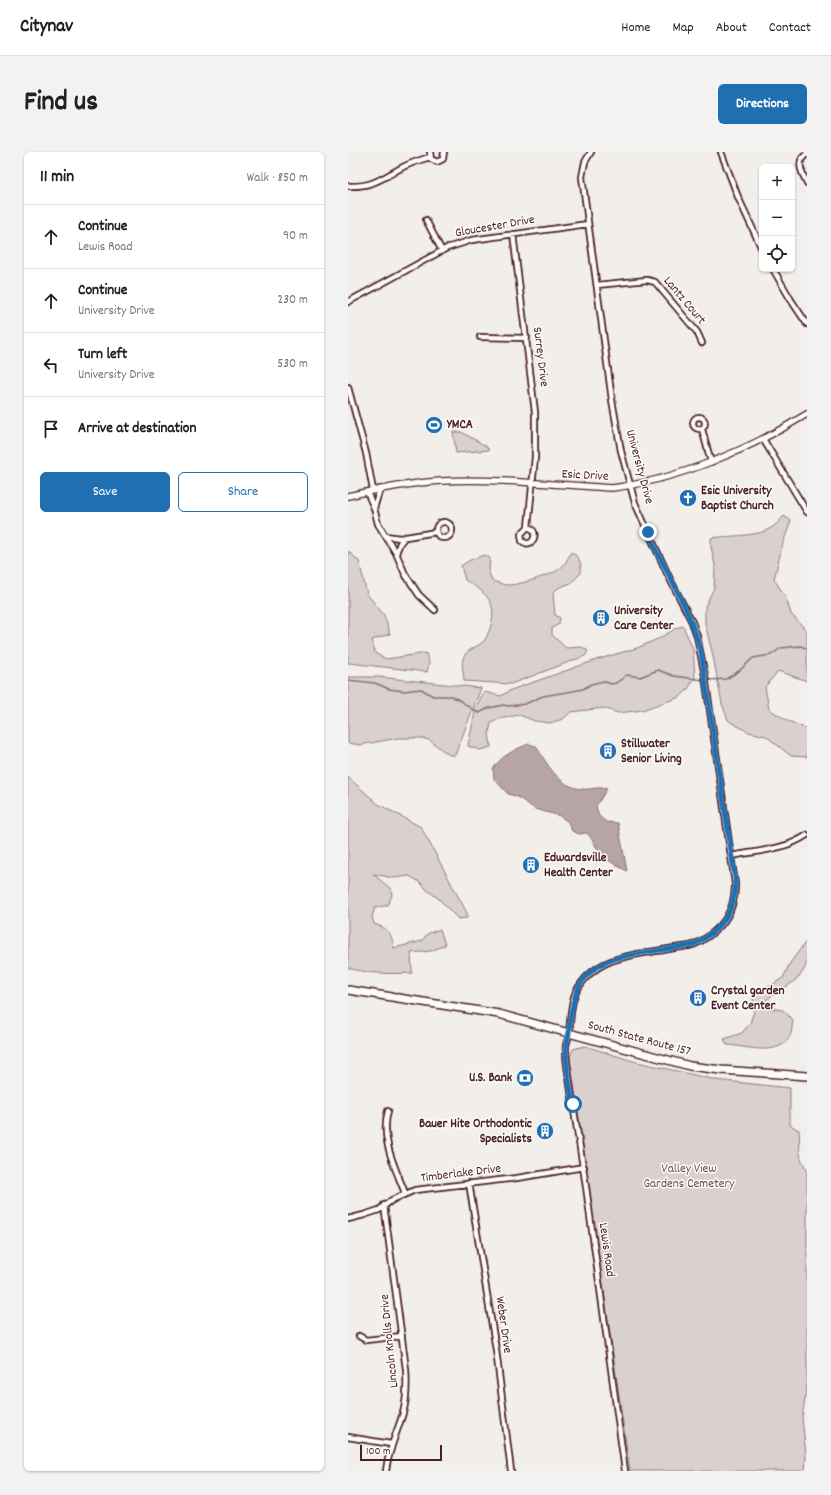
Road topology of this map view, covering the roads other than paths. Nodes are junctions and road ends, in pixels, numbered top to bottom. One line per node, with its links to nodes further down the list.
1 (444, 152): 4 (street)
2 (591, 152): 9 (street, University Drive)
3 (721, 152): 11 (street)
4 (430, 154): 7 (street)
5 (807, 154): 6 (street)
6 (807, 183)
7 (348, 186)
8 (426, 220): 12 (street)
9 (588, 224): 10 (street, Gloucester Drive); 14 (street, University Drive)
10 (513, 234): 12 (street, Gloucester Drive); 18 (street, Surrey Drive)
11 (759, 242)
12 (442, 251): 15 (street, Gloucester Drive)
13 (775, 272): 16 (street)
14 (597, 285): 19 (street, Lantz Court); 26 (street, University Drive)
15 (348, 302)
16 (807, 324)
17 (480, 337): 18 (street)
18 (527, 338): 25 (street, Surrey Drive)
19 (702, 343)
20 (348, 387): 28 (street)
21 (807, 414): 23 (street, Esic Drive)
22 (702, 429): 24 (street)
23 (763, 440): 24 (street, Esic Drive); 31 (street)
24 (711, 462): 26 (street, Esic Drive)
25 (532, 484): 26 (street, Esic Drive); 27 (street, Esic Drive); 32 (street, Surrey Drive)
26 (630, 486): 39 (street, University Drive)
27 (380, 489): 28 (street, Esic Drive); 30 (street)
28 (370, 491): 29 (street, Esic Drive); 30 (street)
29 (348, 496)
30 (374, 508): 34 (street)
31 (807, 512)
32 (528, 528)
33 (436, 532): 35 (street)
34 (386, 536): 35 (street); 36 (street)
35 (405, 538): 36 (street)
36 (396, 553): 37 (street)
37 (435, 610)
38 (807, 835): 39 (street)
39 (731, 856): 41 (street, University Drive)
40 (348, 990): 41 (main road, South State Route 157)
41 (569, 1032): 42 (main road, South State Route 157); 44 (street, Lewis Road)
42 (807, 1076)
43 (388, 1111): 46 (street)
44 (584, 1167): 45 (street, Timberlake Drive); 55 (street, Lewis Road)
45 (469, 1183): 46 (street, Timberlake Drive); 54 (street, Weber Drive)
46 (405, 1193): 47 (street, Timberlake Drive)
47 (384, 1205): 48 (street, Timberlake Drive); 50 (street, Lincoln Knolls Drive)
48 (348, 1219)
49 (358, 1336): 50 (street)
50 (402, 1336): 52 (street, Lincoln Knolls Drive)
51 (348, 1437): 52 (street)
52 (391, 1444): 53 (street, Lincoln Knolls Drive)
53 (386, 1471)
54 (511, 1471)
55 (625, 1471)

